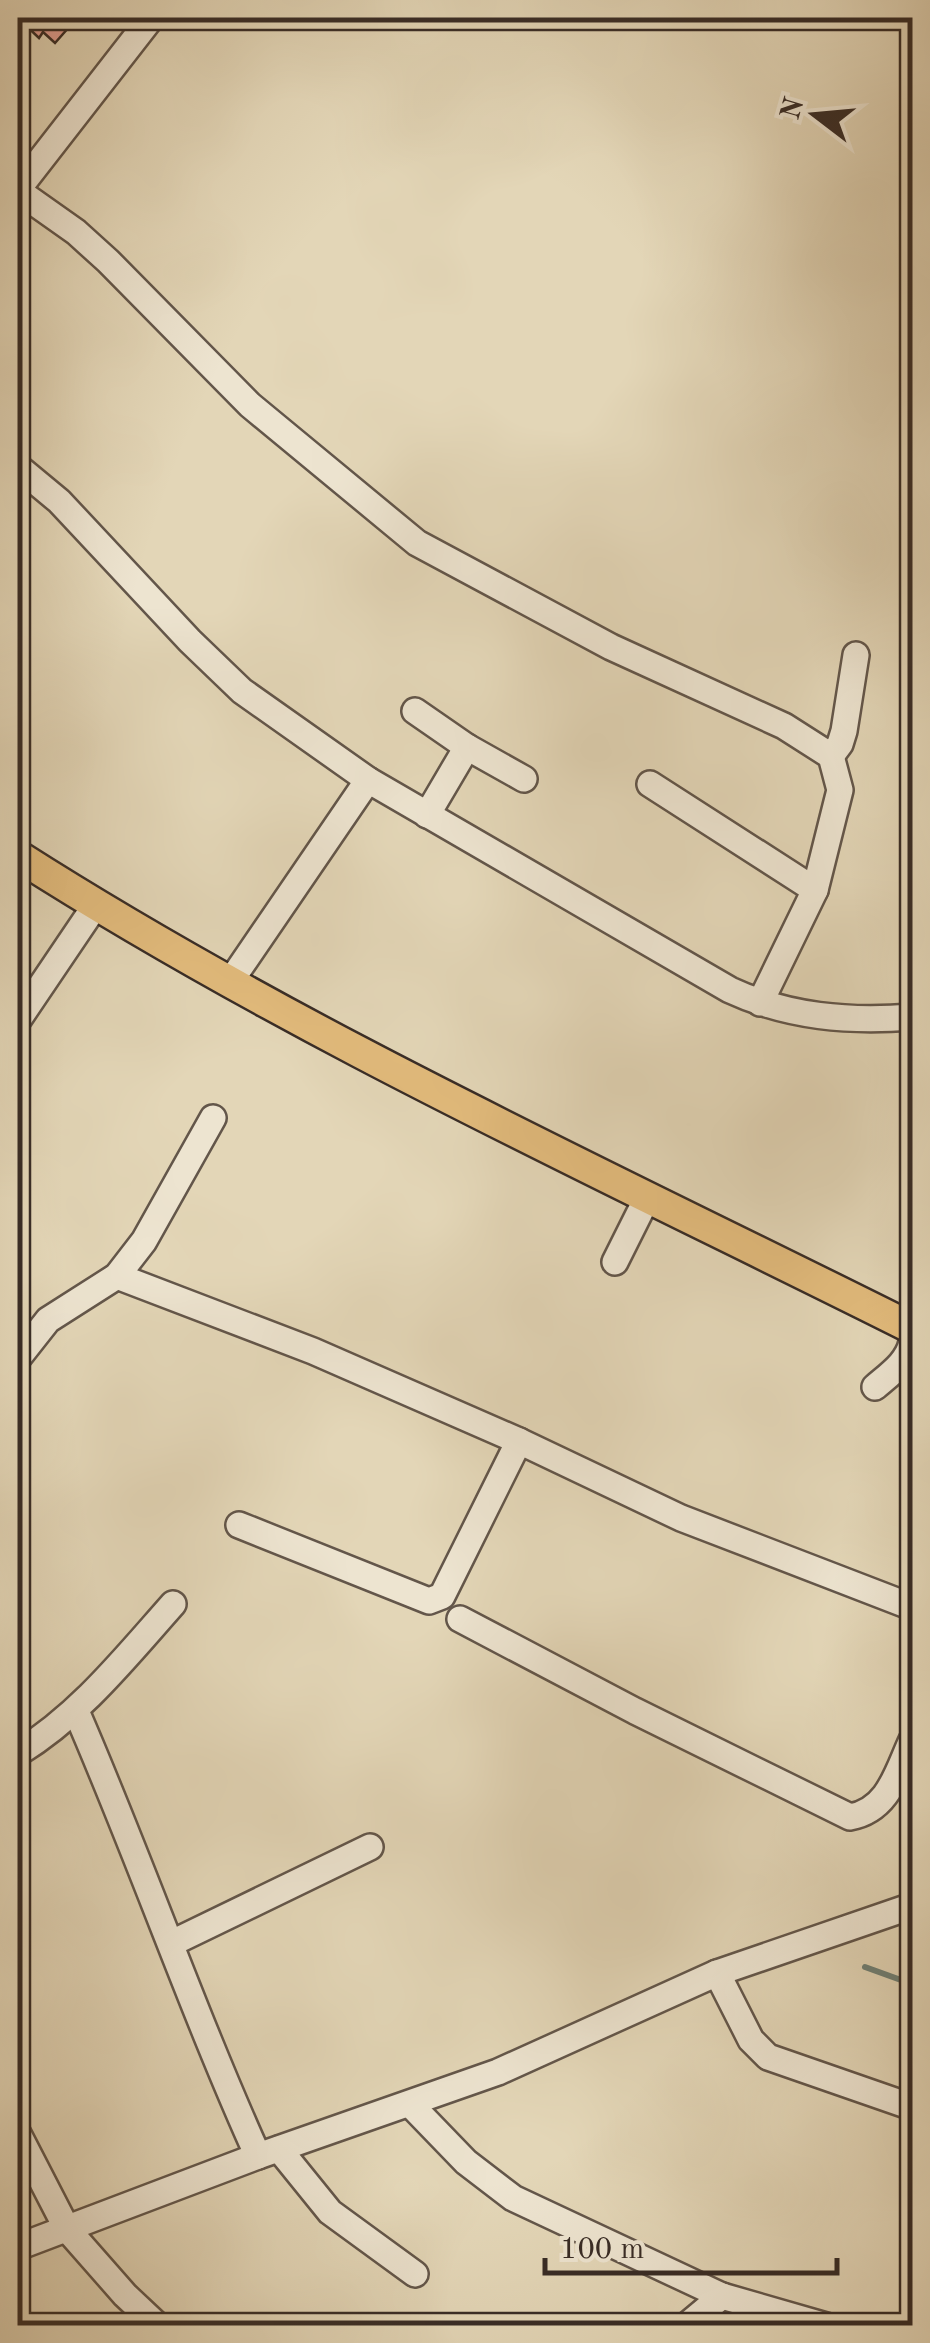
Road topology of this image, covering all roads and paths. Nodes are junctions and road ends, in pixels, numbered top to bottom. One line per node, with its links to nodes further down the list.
1 (150, 18): 2 (street)
2 (18, 190): 7 (street)
3 (18, 467): 9 (street)
4 (856, 655): 7 (street)
5 (415, 711): 6 (street)
6 (467, 747): 8 (street); 11 (street)
7 (831, 756): 13 (street)
8 (524, 779)
9 (368, 780): 11 (street); 15 (street)
10 (650, 784): 13 (street)
11 (427, 814): 16 (street)
12 (18, 856): 14 (main road)
13 (815, 890): 16 (street)
14 (95, 906): 15 (main road); 18 (street)
15 (230, 982): 20 (main road)
16 (760, 1003): 17 (street)
17 (912, 1016)
18 (18, 1020)
19 (212, 1118): 22 (street)
20 (648, 1196): 21 (street); 23 (main road)
21 (615, 1262)
22 (117, 1276): 25 (street); 27 (street)
23 (912, 1328)
24 (912, 1342): 26 (street)
25 (18, 1358)
26 (875, 1387)
27 (519, 1441): 28 (street); 30 (street)
28 (238, 1524)
29 (173, 1604): 32 (street)
30 (912, 1606)
31 (460, 1619): 33 (street)
32 (76, 1710): 34 (street); 37 (street)
33 (912, 1740)
34 (18, 1753)
35 (370, 1847): 37 (street)
36 (912, 1906): 38 (street)
37 (172, 1943): 42 (street)
38 (717, 1974): 39 (street); 40 (street)
39 (410, 2104): 42 (street); 46 (street)
40 (912, 2107)
41 (18, 2134): 43 (street)
42 (268, 2153): 43 (street); 45 (street)
43 (67, 2229): 44 (street); 47 (street)
44 (18, 2247)
45 (416, 2274)
46 (722, 2296): 48 (street); 49 (street)
47 (158, 2326)
48 (686, 2326)
49 (826, 2326)

